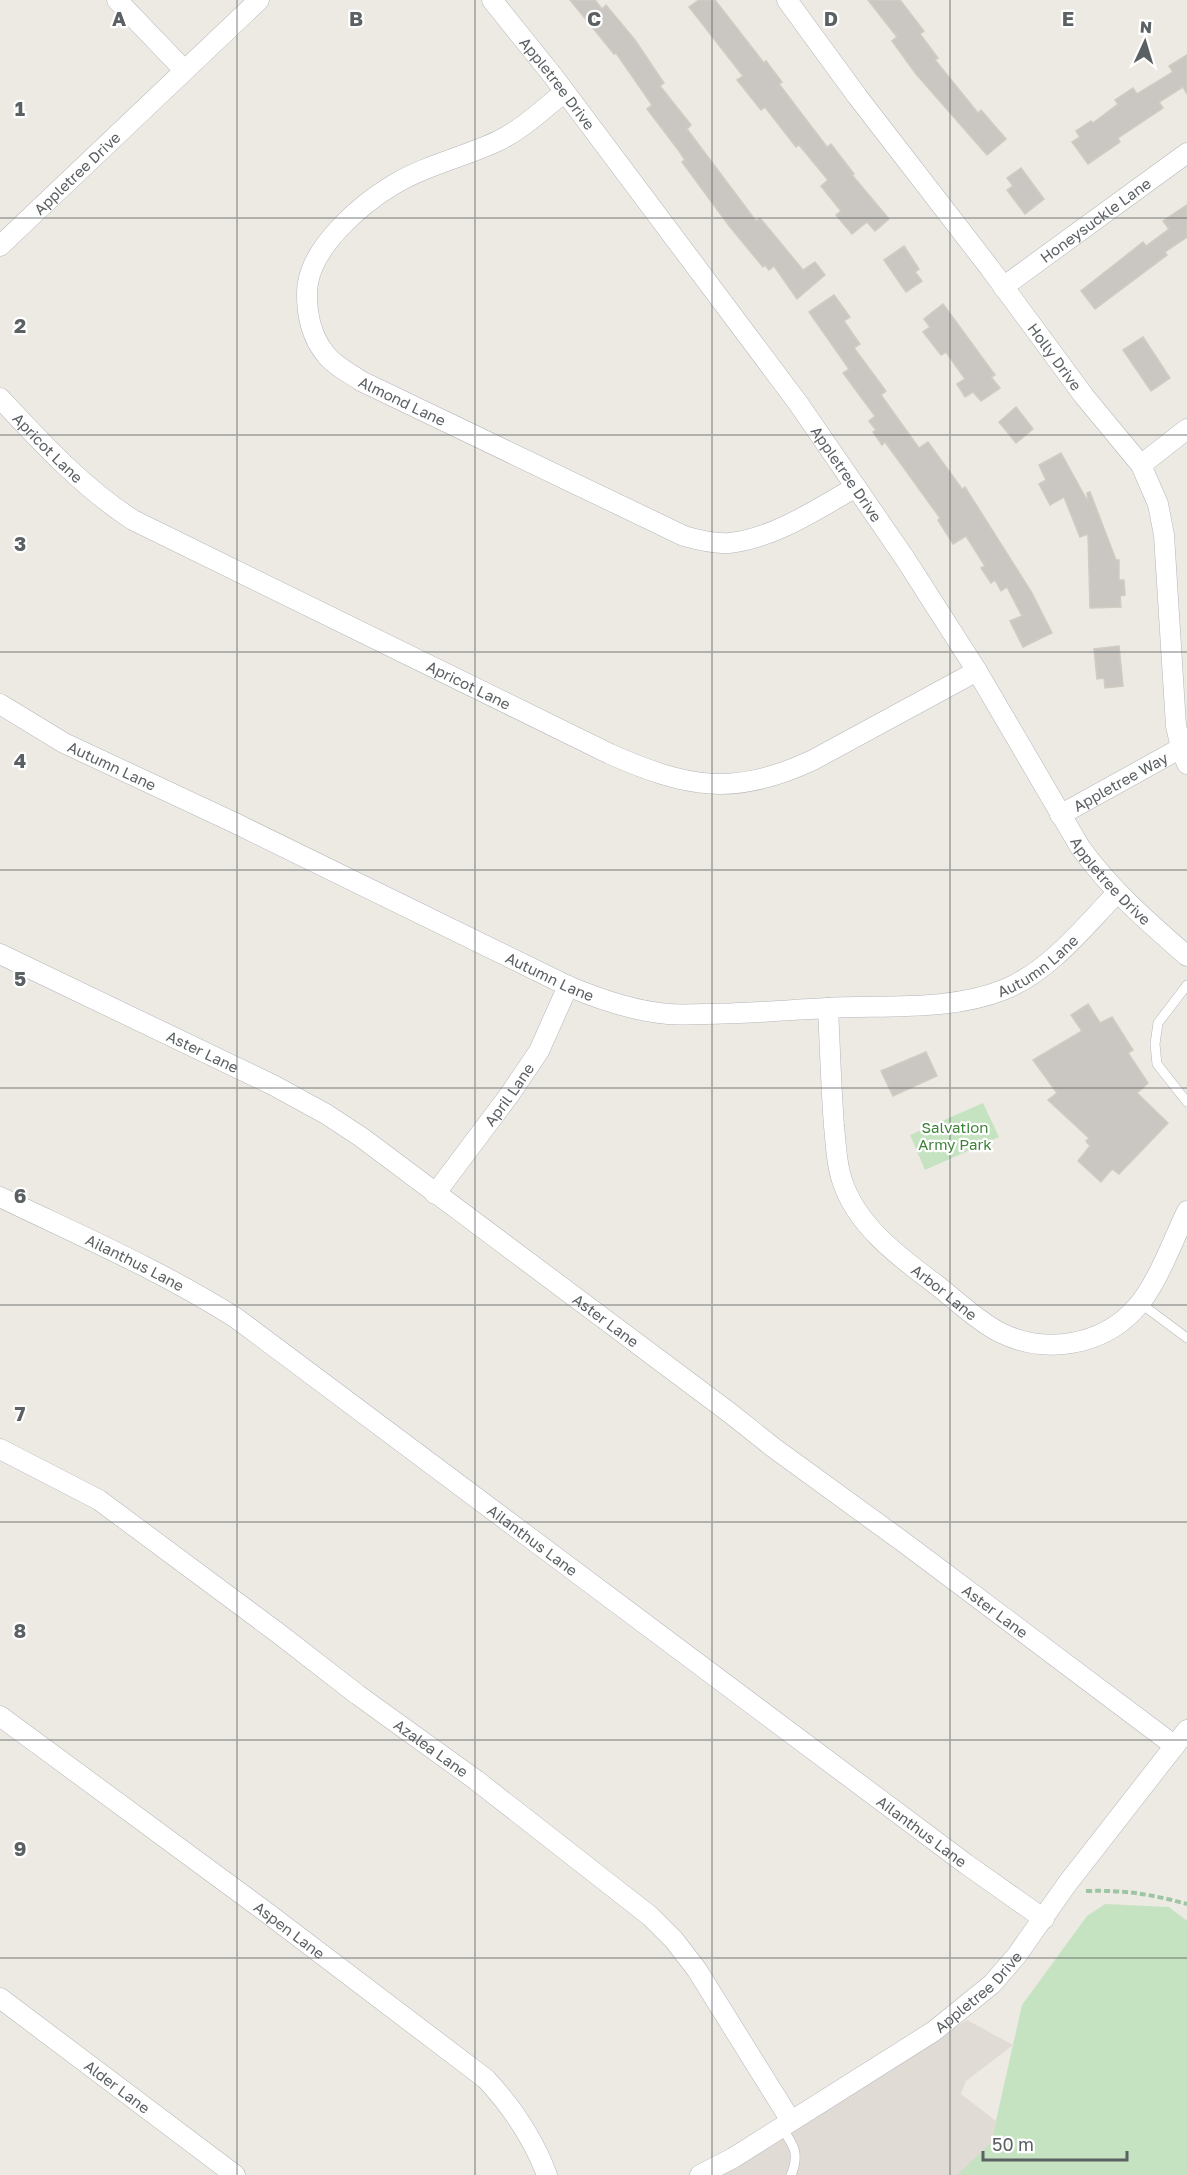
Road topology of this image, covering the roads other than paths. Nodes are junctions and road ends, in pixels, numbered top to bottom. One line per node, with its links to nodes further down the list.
1 (117, 0): 5 (street)
2 (259, 0): 5 (street, Appletree Drive)
3 (492, 0): 6 (street, Appletree Drive)
4 (788, 0): 9 (street, Holly Drive)
5 (184, 70): 8 (street, Appletree Drive)
6 (565, 92): 13 (street, Appletree Drive); 13 (street, Almond Lane)
7 (1187, 153): 9 (street, Honeysuckle Lane)
8 (0, 246)
9 (1003, 287): 12 (street, Holly Drive)
10 (0, 398): 14 (street, Apricot Lane)
11 (1187, 429): 12 (street)
12 (1141, 465): 16 (street, Holly Drive)
13 (856, 487): 14 (street, Appletree Drive)
14 (977, 671): 17 (street, Appletree Drive)
15 (0, 704): 22 (street, Autumn Lane)
16 (1184, 756): 17 (street, Appletree Way)
17 (1060, 815): 18 (street, Appletree Drive)
18 (1116, 893): 20 (street, Appletree Drive); 23 (street, Autumn Lane)
19 (0, 954): 25 (street, Aster Lane)
20 (1187, 956)
21 (1187, 985): 24 (lane)
22 (568, 986): 23 (street, Autumn Lane); 25 (street, April Lane)
23 (828, 1008): 28 (street, Arbor Lane)
24 (1187, 1102)
25 (435, 1194): 33 (street, Aster Lane)
26 (0, 1197): 34 (street, Ailanthus Lane)
27 (1187, 1211): 28 (street, Arbor Lane)
28 (1140, 1303): 29 (lane)
29 (1187, 1338)
30 (0, 1449): 36 (street, Azalea Lane)
31 (0, 1716): 38 (street, Aspen Lane)
32 (1187, 1730): 33 (street, Appletree Drive)
33 (1175, 1746): 34 (street, Appletree Drive)
34 (1044, 1919): 36 (street, Appletree Drive)
35 (0, 1998): 37 (street, Alder Lane)
36 (786, 2124): 39 (street, Appletree Drive); 40 (lane)
37 (236, 2175)
38 (547, 2175)
39 (700, 2175)
40 (791, 2175)

